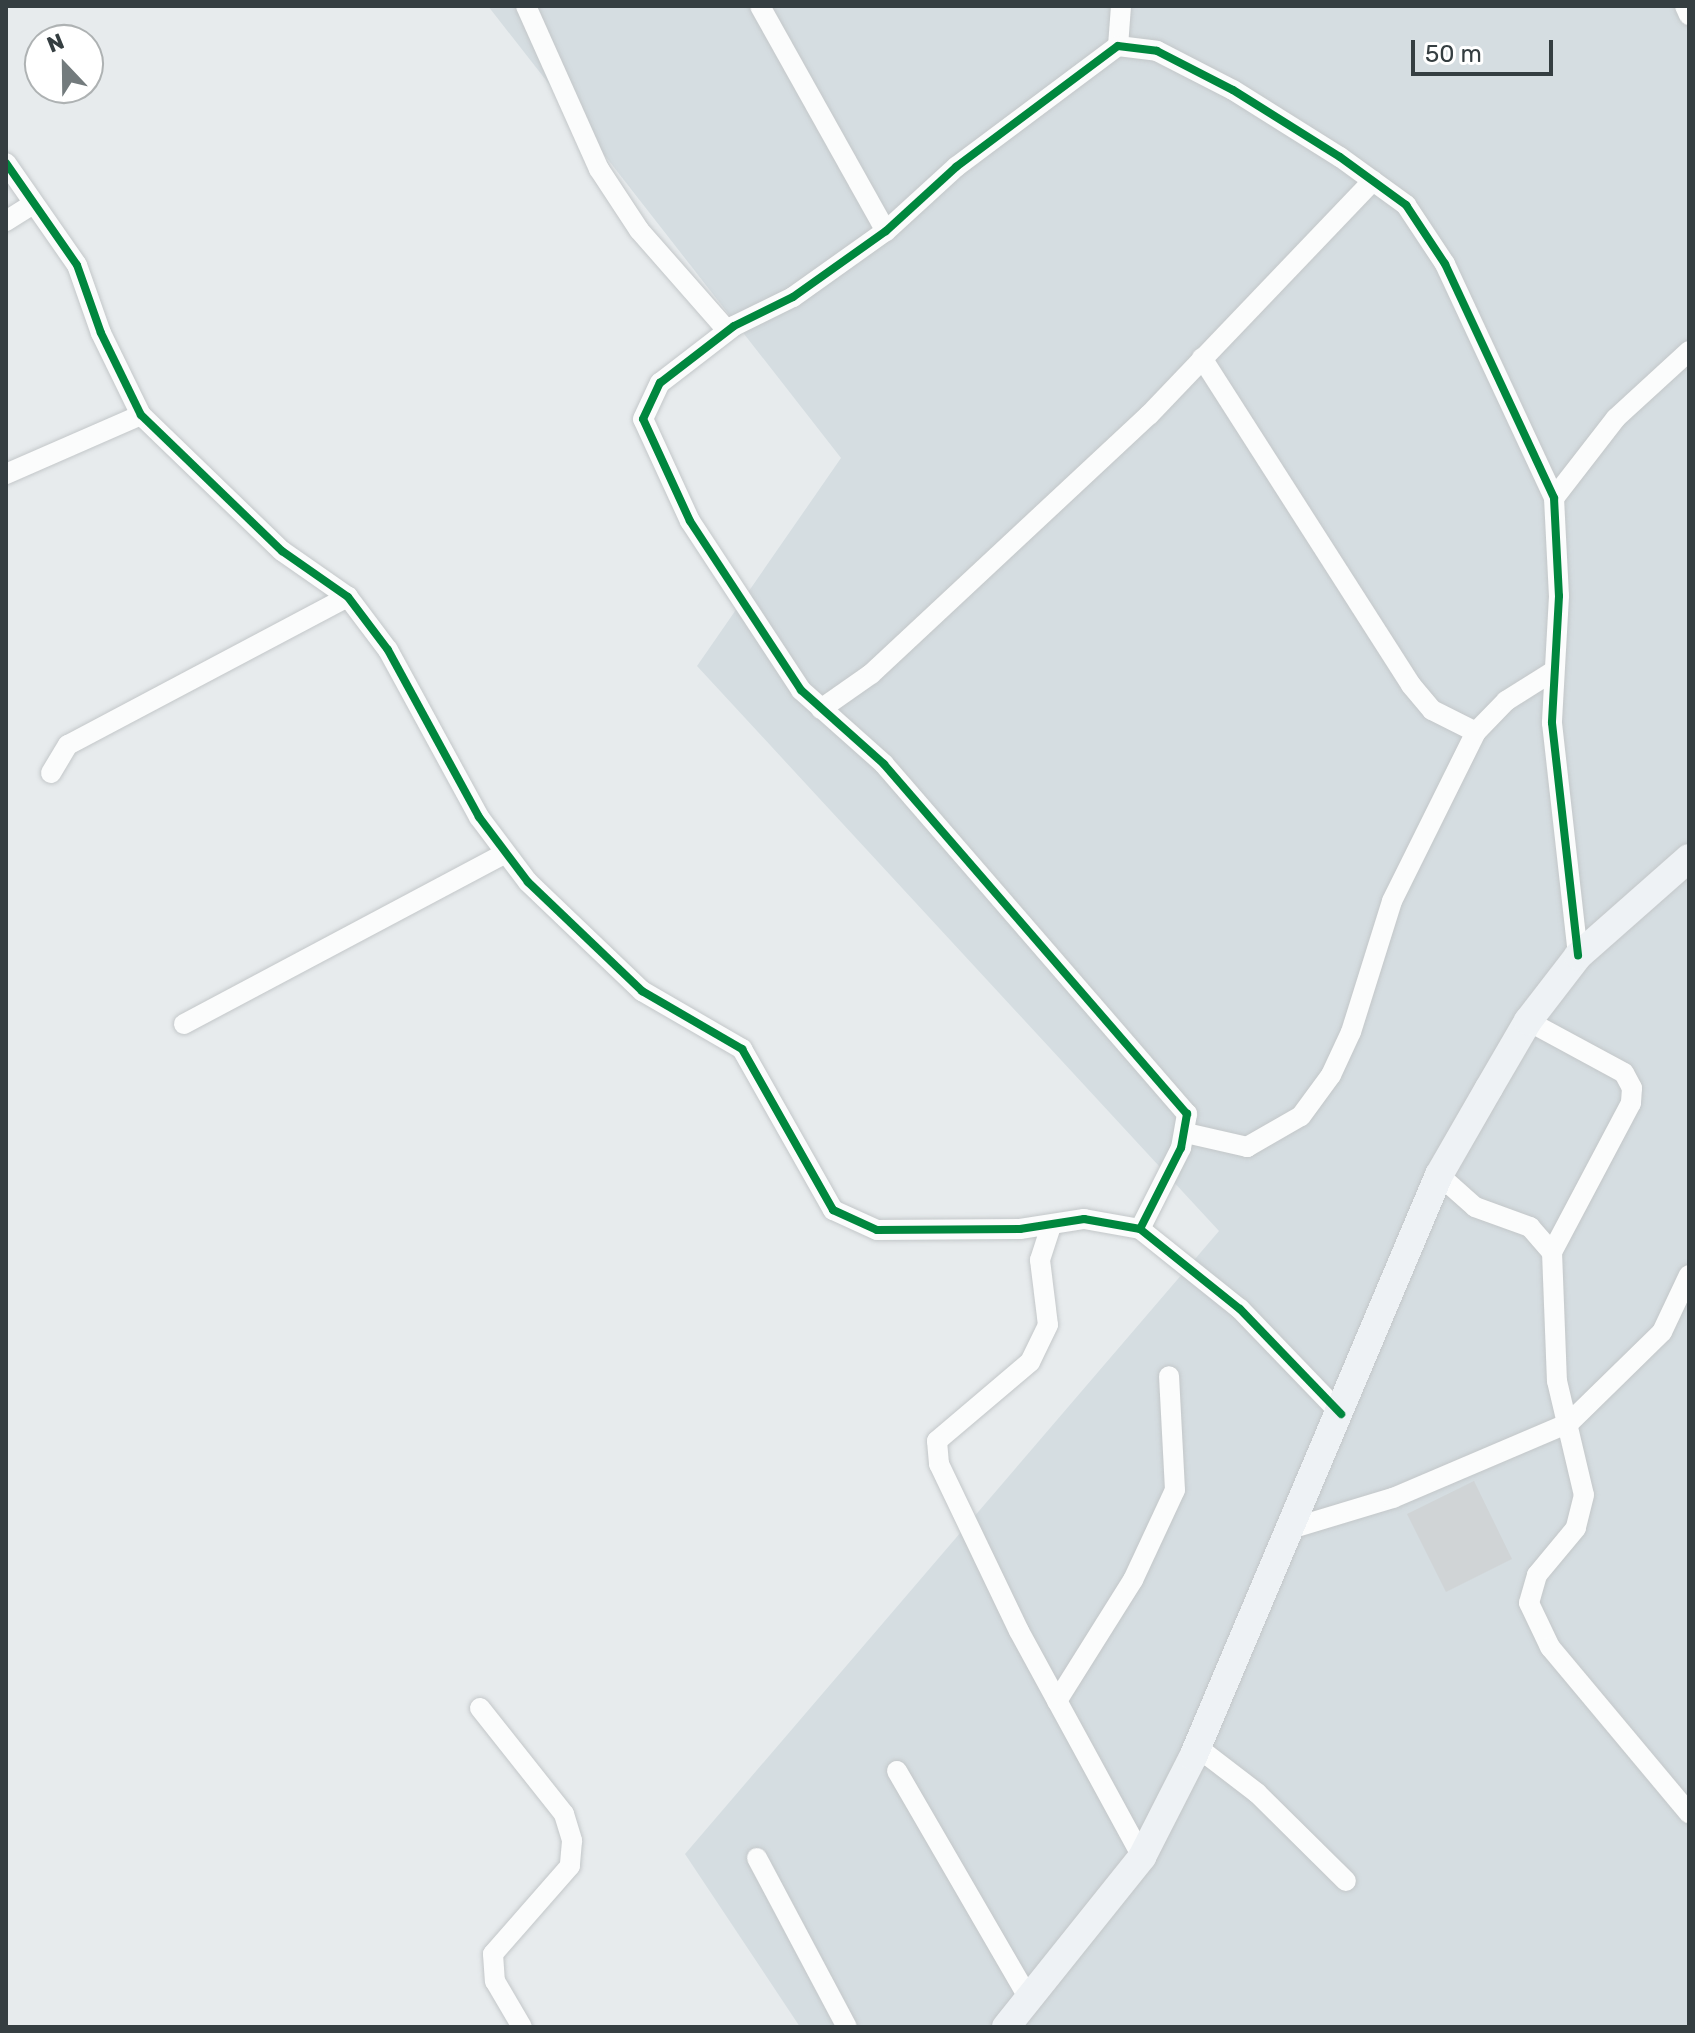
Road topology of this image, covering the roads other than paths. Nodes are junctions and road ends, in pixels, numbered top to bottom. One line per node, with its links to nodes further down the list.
1 (526, 6): 12 (street)
2 (760, 6): 11 (street)
3 (1121, 6): 6 (street)
4 (1685, 6): 5 (street)
5 (1689, 15)
6 (1118, 46): 8 (street); 11 (street)
7 (6, 163): 9 (street)
8 (1373, 181): 14 (street); 17 (street)
9 (32, 205): 10 (street); 15 (street)
10 (6, 221)
11 (886, 231): 12 (street)
12 (727, 330): 20 (street)
13 (1689, 351): 17 (street)
14 (1202, 358): 20 (street); 21 (street)
15 (141, 415): 16 (street); 18 (street)
16 (6, 474)
17 (1554, 498): 19 (street)
18 (348, 597): 22 (street); 23 (street)
19 (1552, 672): 21 (street); 25 (street)
20 (821, 709): 28 (street)
21 (1476, 732): 28 (street)
22 (51, 773)
23 (504, 854): 27 (street); 30 (street)
24 (1689, 858): 25 (main road)
25 (1578, 956): 26 (main road)
26 (1528, 1021): 29 (main road); 32 (street)
27 (184, 1024)
28 (1186, 1133): 31 (street)
29 (1439, 1175): 32 (street); 35 (main road)
30 (1051, 1226): 31 (street); 38 (street)
31 (1140, 1229): 35 (street)
32 (1552, 1252): 36 (street)
33 (1689, 1275): 36 (street)
34 (1169, 1376): 38 (street)
35 (1341, 1414): 37 (main road)
36 (1569, 1423): 37 (street); 42 (street)
37 (1290, 1529): 40 (main road)
38 (1057, 1701): 43 (street)
39 (480, 1708): 47 (street)
40 (1197, 1747): 43 (main road); 45 (street)
41 (897, 1771): 46 (street)
42 (1689, 1813)
43 (1142, 1857): 46 (main road)
44 (757, 1858): 48 (street)
45 (1346, 1881)
46 (1030, 2000): 49 (main road)
47 (522, 2027)
48 (847, 2027)
49 (1006, 2027)

